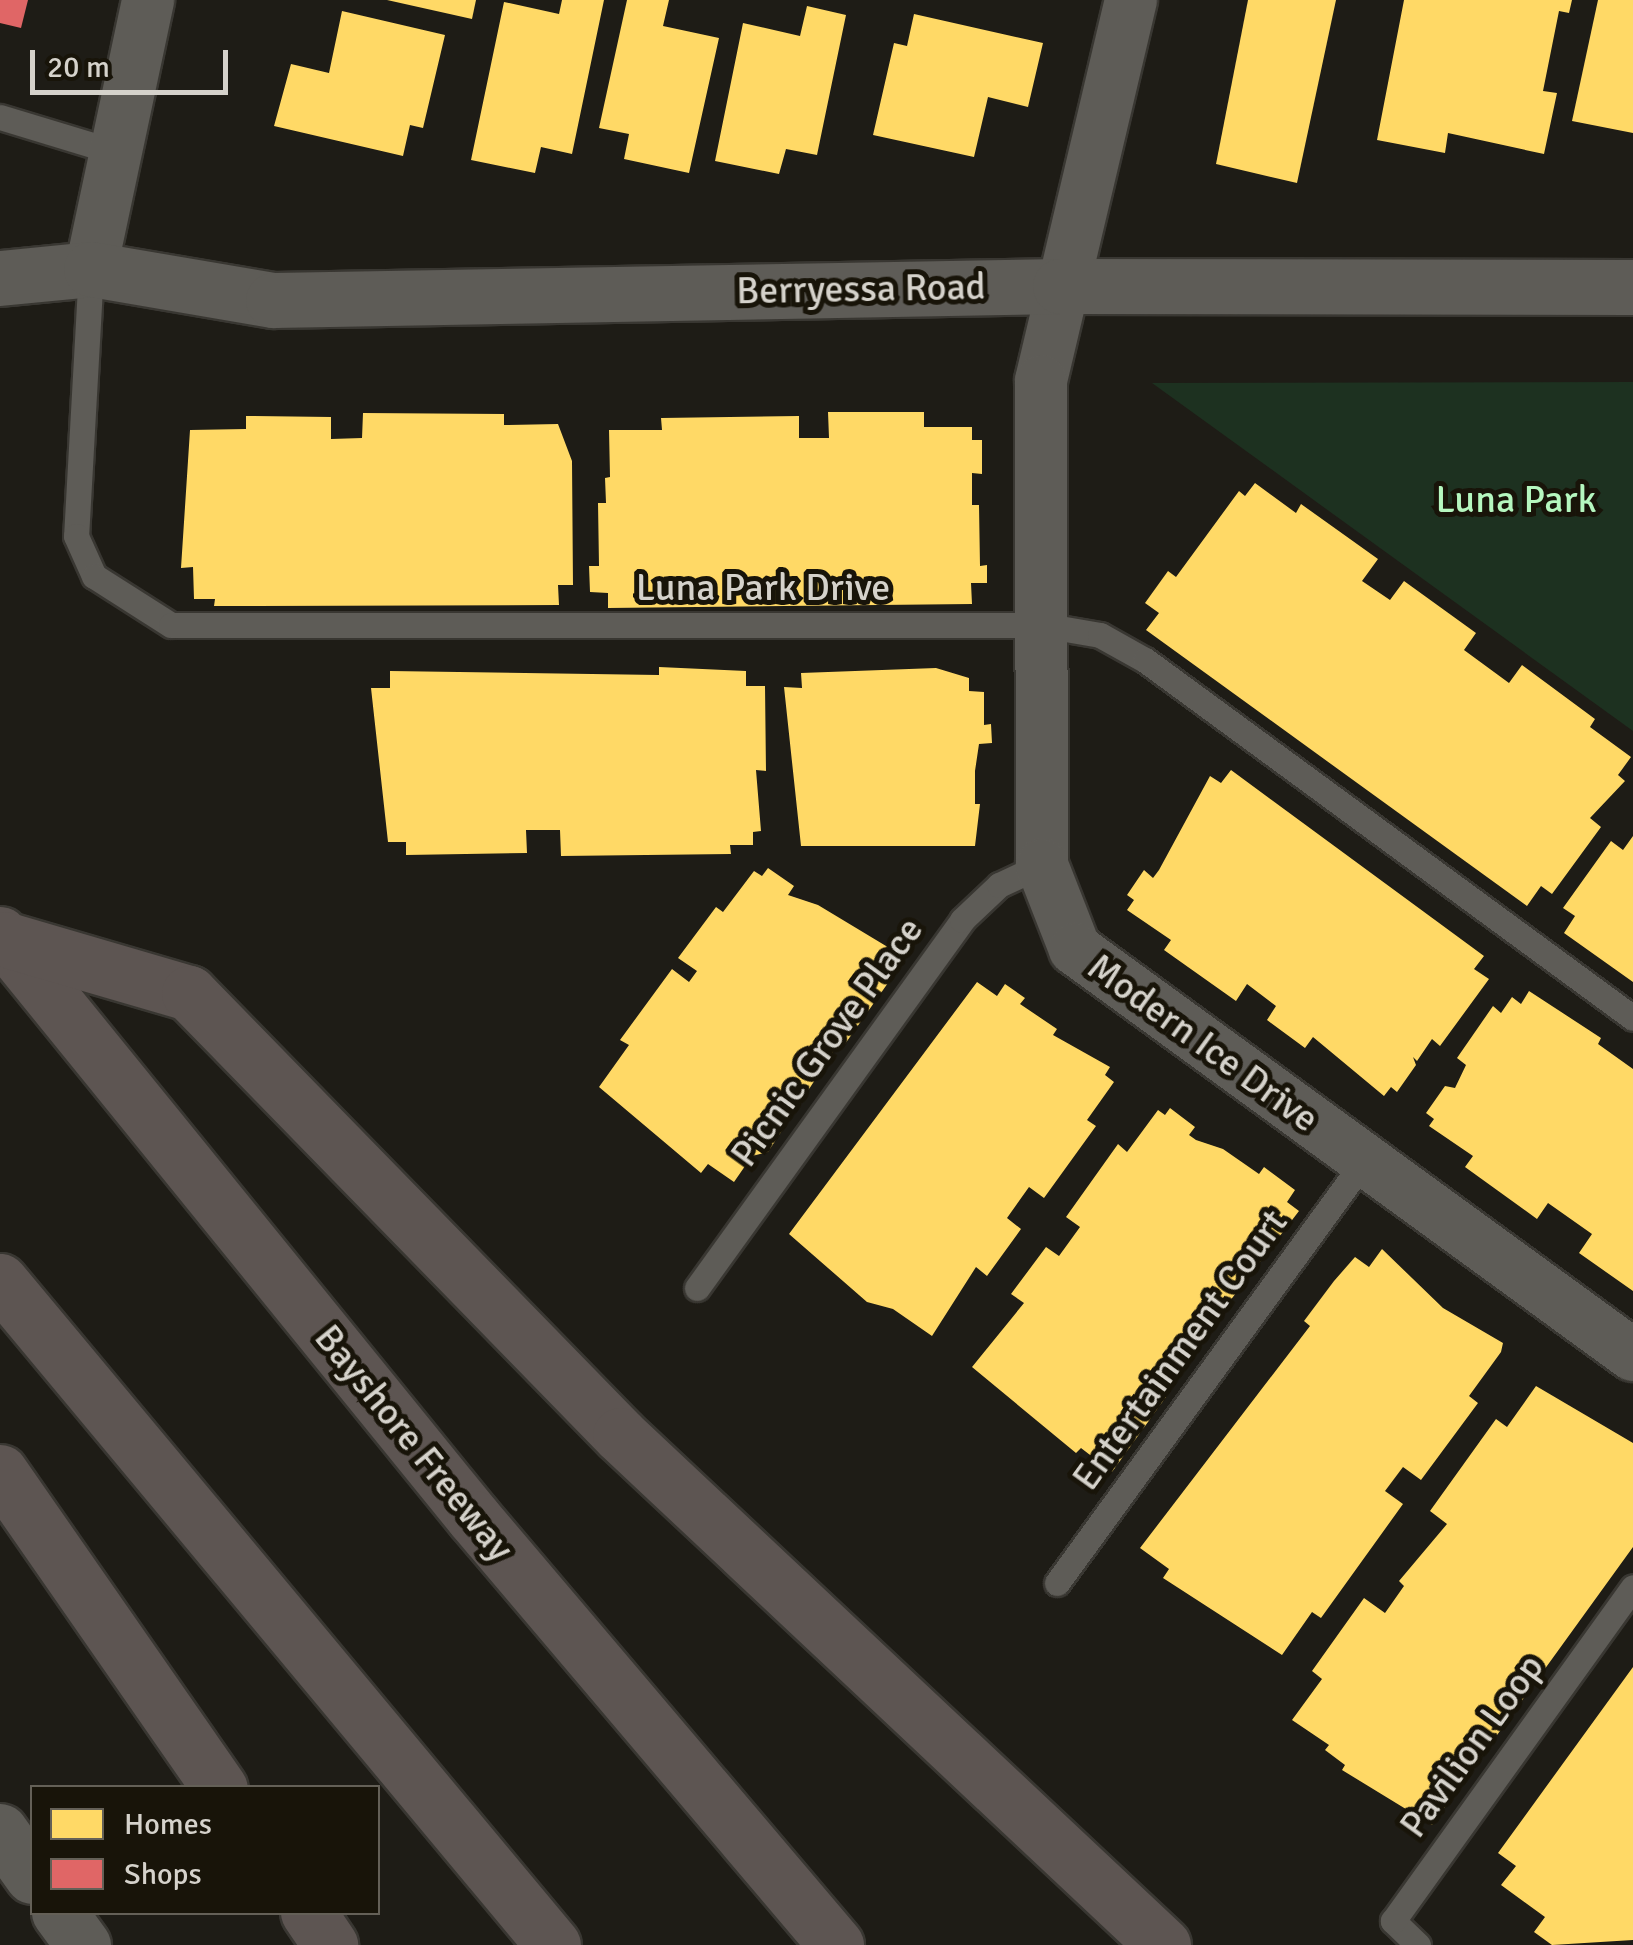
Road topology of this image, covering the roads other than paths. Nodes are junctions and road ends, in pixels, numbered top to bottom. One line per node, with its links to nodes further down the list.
1 (148, 0): 4 (street)
2 (1131, 0): 7 (street, Modern Ice Drive)
3 (0, 117): 4 (lane)
4 (116, 152): 5 (street)
5 (92, 269): 6 (street, Berryessa Road); 7 (street, Berryessa Road); 9 (lane, Luna Park Drive)
6 (0, 278)
7 (1060, 286): 8 (street, Berryessa Road); 9 (street, Modern Ice Drive)
8 (1633, 287)
9 (1042, 625): 10 (street, Modern Ice Drive); 12 (lane, Luna Park Drive)
10 (1042, 865): 13 (street, Modern Ice Drive); 15 (lane, Picnic Grove Place)
11 (2, 937): 28 (highway, Bayshore Freeway); 29 (highway)
12 (1633, 1018)
13 (1364, 1161): 16 (street, Modern Ice Drive); 18 (lane, Entertainment Court)
14 (0, 1282): 27 (highway)
15 (696, 1288)
16 (1633, 1355)
17 (0, 1472): 20 (highway)
18 (1057, 1583)
19 (1633, 1587): 30 (lane, Pavilion Loop)
20 (218, 1785)
21 (0, 1831): 22 (street)
22 (30, 1873)
23 (61, 1915): 25 (street)
24 (310, 1915): 26 (highway)
25 (83, 1945)
26 (330, 1945)
27 (553, 1945)
28 (836, 1945)
29 (1162, 1945)
30 (1418, 1945)

